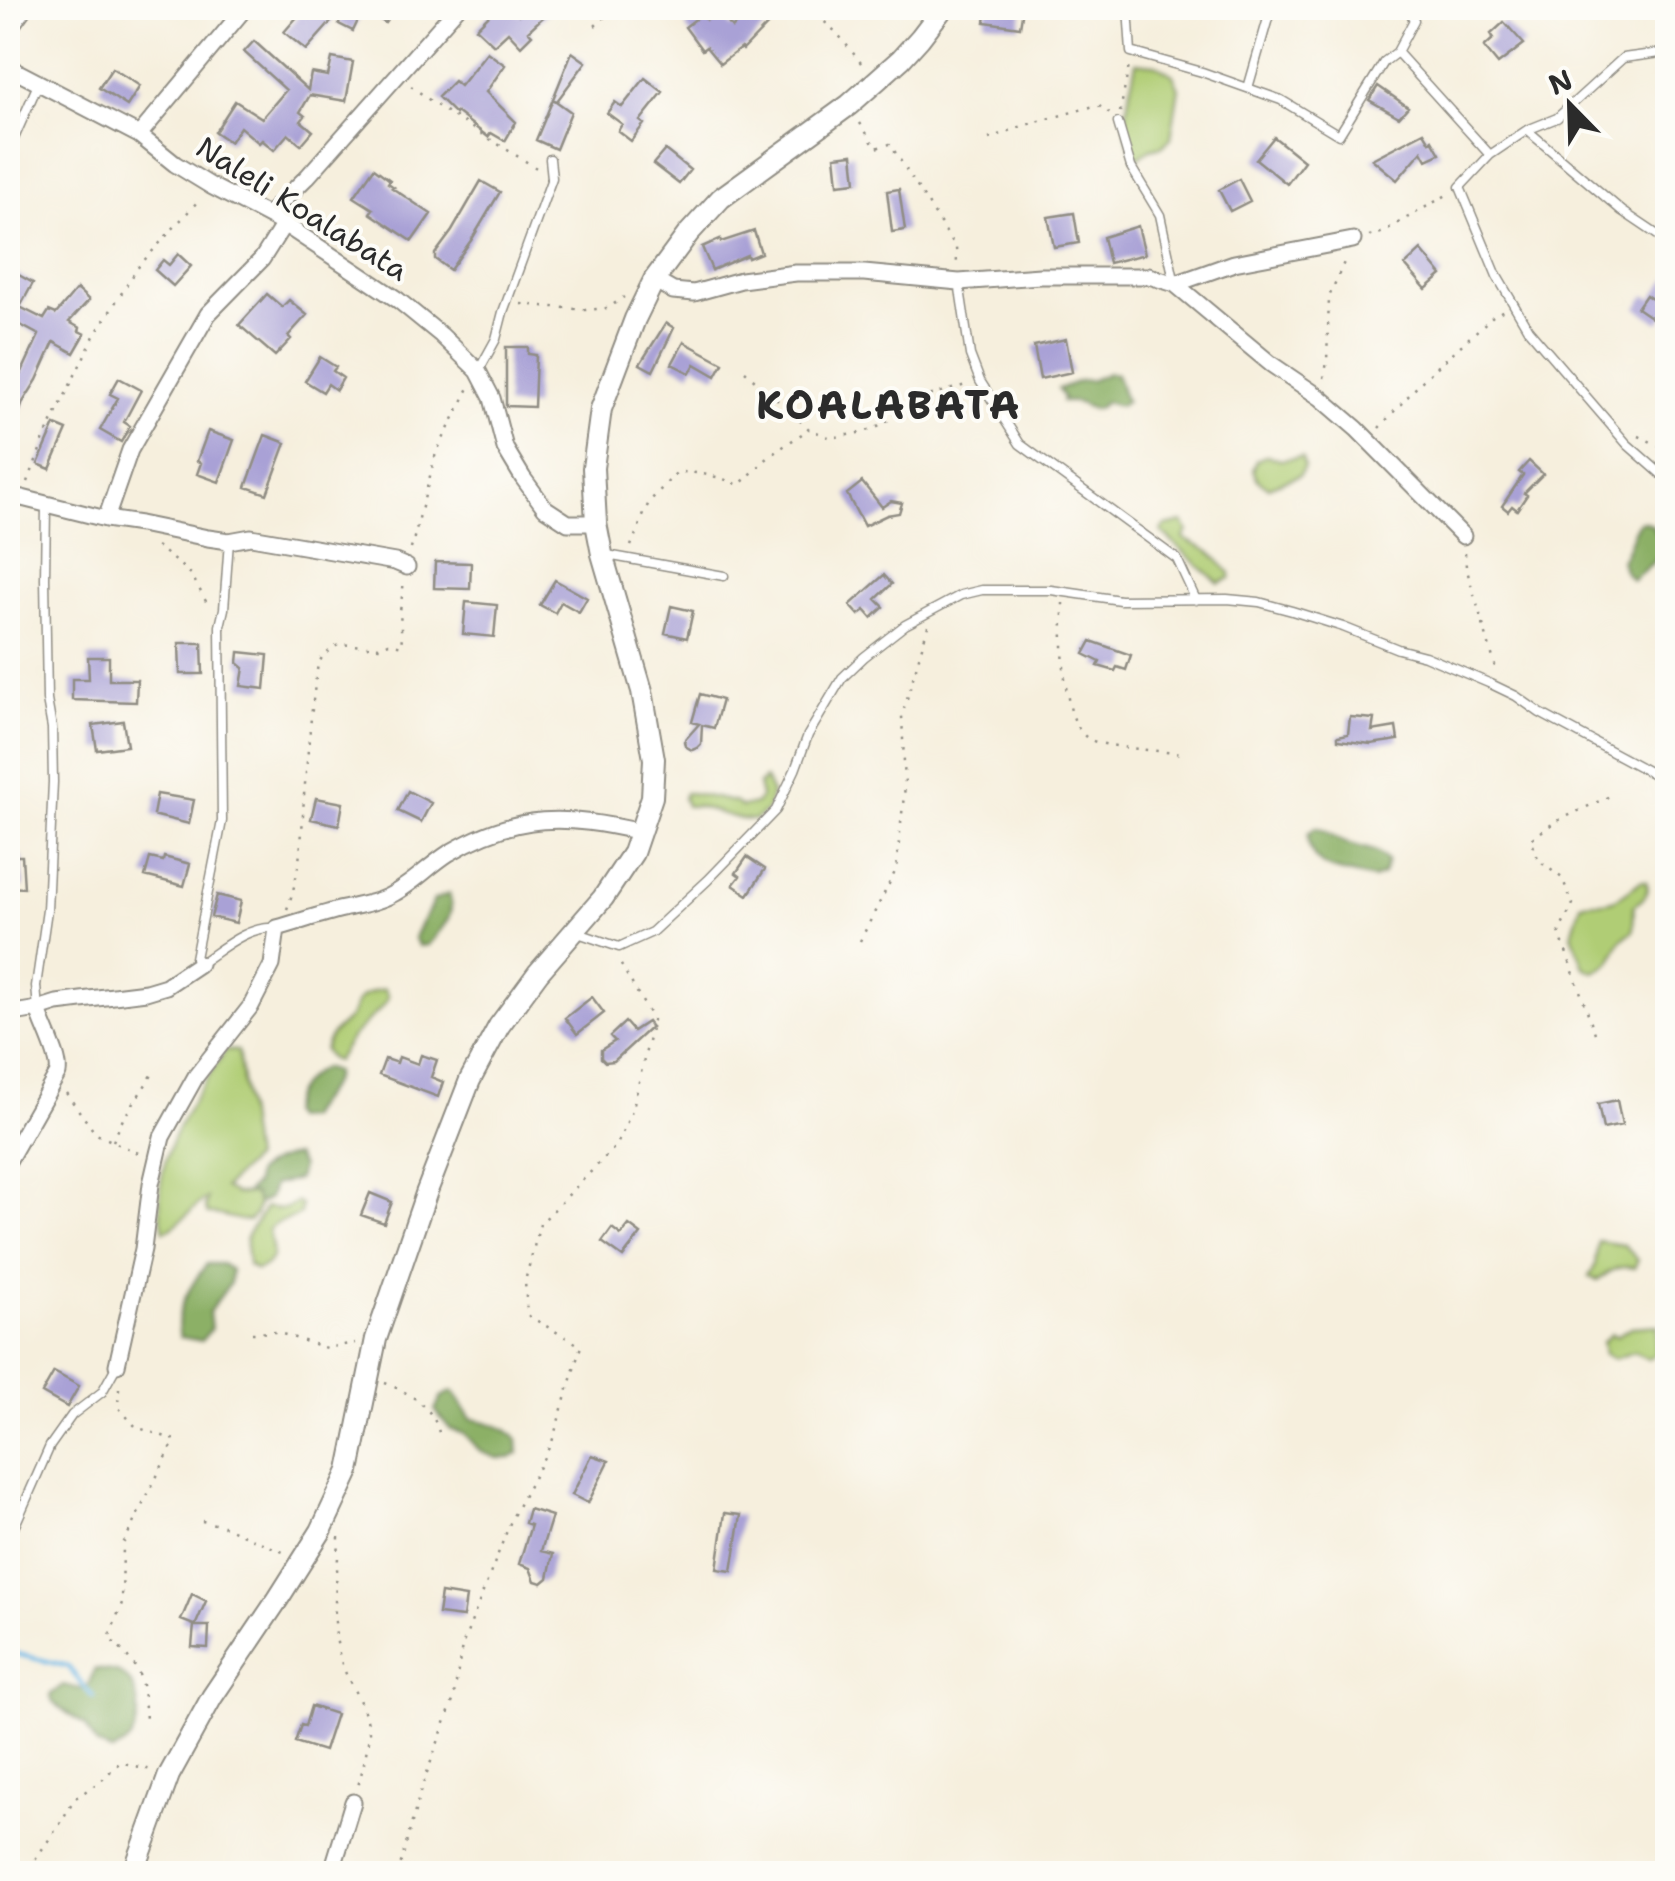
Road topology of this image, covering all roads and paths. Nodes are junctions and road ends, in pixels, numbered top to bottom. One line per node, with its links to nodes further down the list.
1 (24, 8): 13 (street)
2 (244, 8): 25 (street)
3 (456, 8): 18 (street)
4 (614, 8): 11 (path)
5 (809, 8): 19 (path)
6 (943, 8): 19 (street)
7 (1128, 8): 14 (lane)
8 (1271, 8): 21 (lane)
9 (1408, 8): 15 (lane)
10 (1647, 8): 12 (path)
11 (595, 26)
12 (1668, 28)
13 (8, 30)
14 (1131, 52): 21 (lane); 23 (path)
15 (1397, 52): 21 (lane); 28 (lane)
16 (1668, 52): 24 (lane)
17 (8, 67): 20 (street, Naleli Koalabata)
18 (398, 76): 30 (path); 33 (street)
19 (876, 81): 22 (street)
20 (39, 82): 25 (street, Naleli Koalabata); 27 (lane)
21 (1248, 88)
22 (849, 104): 37 (path); 39 (street)
23 (1118, 123): 26 (path); 38 (lane)
24 (1527, 130): 28 (lane); 36 (lane)
25 (139, 134): 31 (street, Naleli Koalabata)
26 (988, 139)
27 (8, 152)
28 (1490, 156): 32 (lane)
29 (550, 159): 30 (lane)
30 (552, 178): 40 (lane)
31 (211, 186): 33 (street, Naleli Koalabata); 51 (path)
32 (1460, 186): 35 (path); 41 (lane)
33 (268, 215): 34 (street, Naleli Koalabata)
34 (284, 224): 43 (street, Naleli Koalabata); 53 (street)
35 (1353, 240): 38 (street); 45 (path)
36 (1668, 242)
37 (959, 282): 38 (street); 39 (street); 44 (lane)
38 (1174, 284): 45 (street)
39 (649, 289): 40 (path); 54 (street)
40 (507, 303): 43 (lane)
41 (1514, 304): 47 (path); 48 (lane)
42 (746, 370): 46 (path)
43 (478, 371): 54 (street, Naleli Koalabata); 60 (path)
44 (980, 381): 46 (path); 63 (lane)
45 (1321, 398): 47 (street)
46 (809, 429): 59 (path)
47 (1368, 440): 56 (street)
48 (1627, 444): 49 (path); 50 (lane)
49 (1668, 450)
50 (1668, 480)
51 (15, 497): 52 (street)
52 (46, 505): 53 (street); 76 (lane)
53 (106, 519): 55 (street)
54 (596, 522): 58 (street)
55 (140, 524): 57 (street); 65 (path)
56 (1463, 536): 66 (path)
57 (229, 541): 60 (street); 65 (lane)
58 (602, 554): 59 (lane); 70 (street)
59 (626, 557): 61 (lane)
60 (407, 566): 71 (path)
61 (724, 576)
62 (1063, 592): 63 (lane); 64 (lane); 67 (path)
63 (1196, 600): 66 (lane)
64 (926, 612): 73 (path); 74 (lane)
65 (220, 626): 75 (lane)
66 (1491, 684): 68 (lane)
67 (1182, 754)
68 (1668, 782)
69 (1610, 796): 78 (path)
70 (641, 832): 71 (street); 72 (street)
71 (277, 928): 75 (lane); 82 (street)
72 (574, 932): 74 (lane); 85 (street)
73 (860, 941)
74 (619, 947): 99 (path)
75 (199, 964): 76 (street)
76 (38, 1010): 77 (street); 80 (street)
77 (8, 1014)
78 (1595, 1033)
79 (154, 1072): 81 (path)
80 (58, 1073): 81 (path); 83 (street)
81 (112, 1142): 82 (path)
82 (156, 1160): 86 (street)
83 (8, 1161)
84 (252, 1333): 85 (path)
85 (376, 1339): 87 (street)
86 (117, 1365): 91 (lane); 93 (path)
87 (369, 1378): 88 (path); 92 (street)
88 (440, 1438)
89 (202, 1521): 92 (path)
90 (340, 1531): 95 (path)
91 (8, 1541)
92 (303, 1560): 94 (street)
93 (146, 1719)
94 (169, 1775): 96 (path); 97 (street)
95 (353, 1802): 98 (street)
96 (22, 1874)
97 (133, 1874)
98 (331, 1874)
99 (398, 1874)

